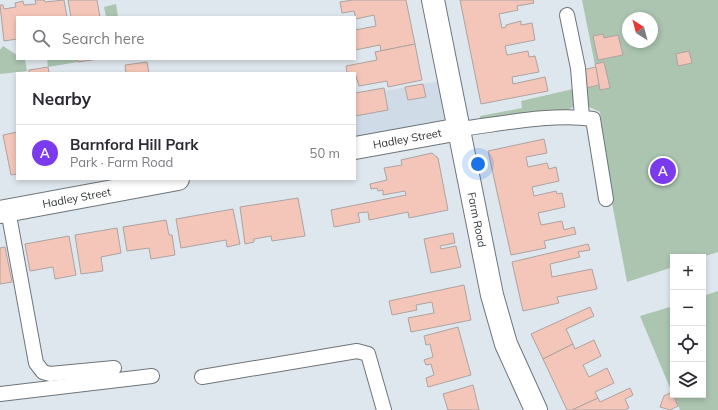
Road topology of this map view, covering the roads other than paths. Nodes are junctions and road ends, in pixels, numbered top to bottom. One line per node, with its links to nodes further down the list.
1 (433, 0): 4 (street, Farm Road)
2 (567, 15): 3 (lane)
3 (582, 117): 4 (lane); 7 (lane)
4 (460, 129): 5 (street, Hadley Street); 14 (street, Farm Road)
5 (356, 148)
6 (173, 180): 8 (street, Hadley Street)
7 (606, 199)
8 (4, 211): 9 (lane)
9 (114, 368)
10 (152, 376): 12 (lane)
11 (202, 377): 13 (lane)
12 (0, 394)
13 (384, 410)
14 (536, 410)

